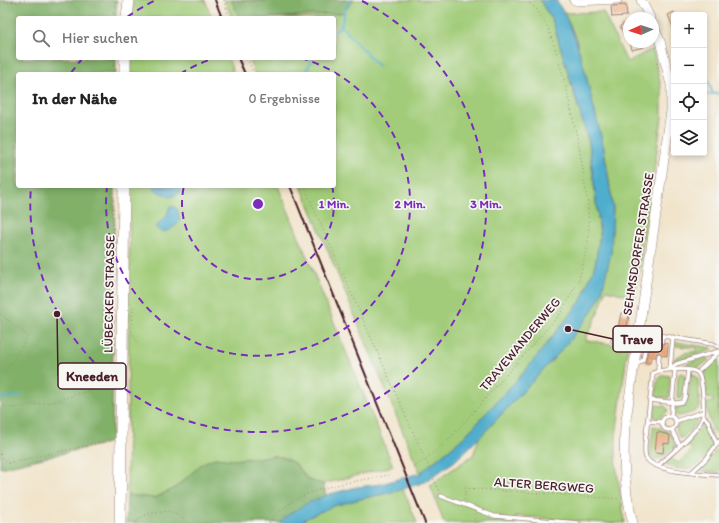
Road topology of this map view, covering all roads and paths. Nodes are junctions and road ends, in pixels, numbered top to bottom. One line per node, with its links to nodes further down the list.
1 (28, 0): 9 (path)
2 (116, 0): 11 (path)
3 (129, 0): 12 (main road)
4 (224, 0): 13 (path)
5 (527, 0): 58 (path, TRAVEWANDERWEG)
6 (573, 0): 7 (street)
7 (618, 0)
8 (641, 0): 10 (main road)
9 (0, 3)
10 (647, 12)
11 (113, 16)
12 (127, 16)
13 (228, 16)
14 (659, 39): 26 (main road, SEHMSDORFER STRASSE)
15 (113, 60): 18 (path)
16 (126, 60): 19 (main road)
17 (248, 60): 20 (path)
18 (113, 72)
19 (125, 72)
20 (253, 72)
21 (113, 188): 35 (path)
22 (124, 188): 24 (main road, LÜBECKER STRASSE)
23 (305, 188): 58 (path)
24 (123, 301): 30 (path); 54 (main road, LÜBECKER STRASSE)
25 (0, 314): 43 (path)
26 (643, 332): 27 (lane); 32 (main road, SEHMSDORFER STRASSE); 37 (lane)
27 (662, 336): 28 (lane); 31 (lane)
28 (673, 337): 33 (lane); 38 (lane)
29 (614, 341): 32 (lane)
30 (137, 342)
31 (661, 343)
32 (636, 346): 37 (main road, SEHMSDORFER STRASSE)
33 (719, 347)
34 (719, 352): 38 (lane); 41 (lane)
35 (113, 353)
36 (660, 355): 42 (lane)
37 (633, 367): 74 (main road, SEHMSDORFER STRASSE)
38 (670, 369): 39 (lane); 42 (lane)
39 (675, 370): 40 (lane); 46 (lane)
40 (688, 370): 46 (lane); 48 (lane)
41 (700, 370)
42 (658, 371): 45 (lane)
43 (0, 374)
44 (113, 385): 47 (path)
45 (650, 400): 46 (lane); 50 (lane)
46 (672, 403): 49 (lane)
47 (0, 406)
48 (703, 414): 51 (lane); 55 (lane); 56 (lane)
49 (671, 416): 51 (lane); 52 (lane)
50 (648, 421): 52 (lane); 59 (lane)
51 (676, 421): 53 (lane)
52 (662, 422): 53 (lane)
53 (672, 430): 56 (lane)
54 (121, 435): 57 (path); 68 (main road, LÜBECKER STRASSE)
55 (718, 443): 61 (lane)
56 (680, 446): 59 (lane)
57 (0, 454)
58 (425, 460): 60 (path, TRAVEWANDERWEG); 64 (path)
59 (658, 466): 61 (lane)
60 (413, 468)
61 (692, 472): 62 (lane)
62 (719, 475)
63 (389, 476): 71 (path)
64 (441, 496): 66 (lane)
65 (622, 500): 66 (path, ALTER BERGWEG)
66 (465, 505): 67 (lane)
67 (475, 509): 72 (path); 73 (lane)
68 (120, 523)
69 (136, 523): 70 (path)
70 (189, 523)
71 (269, 523)
72 (475, 523)
73 (578, 523)
74 (633, 523)

